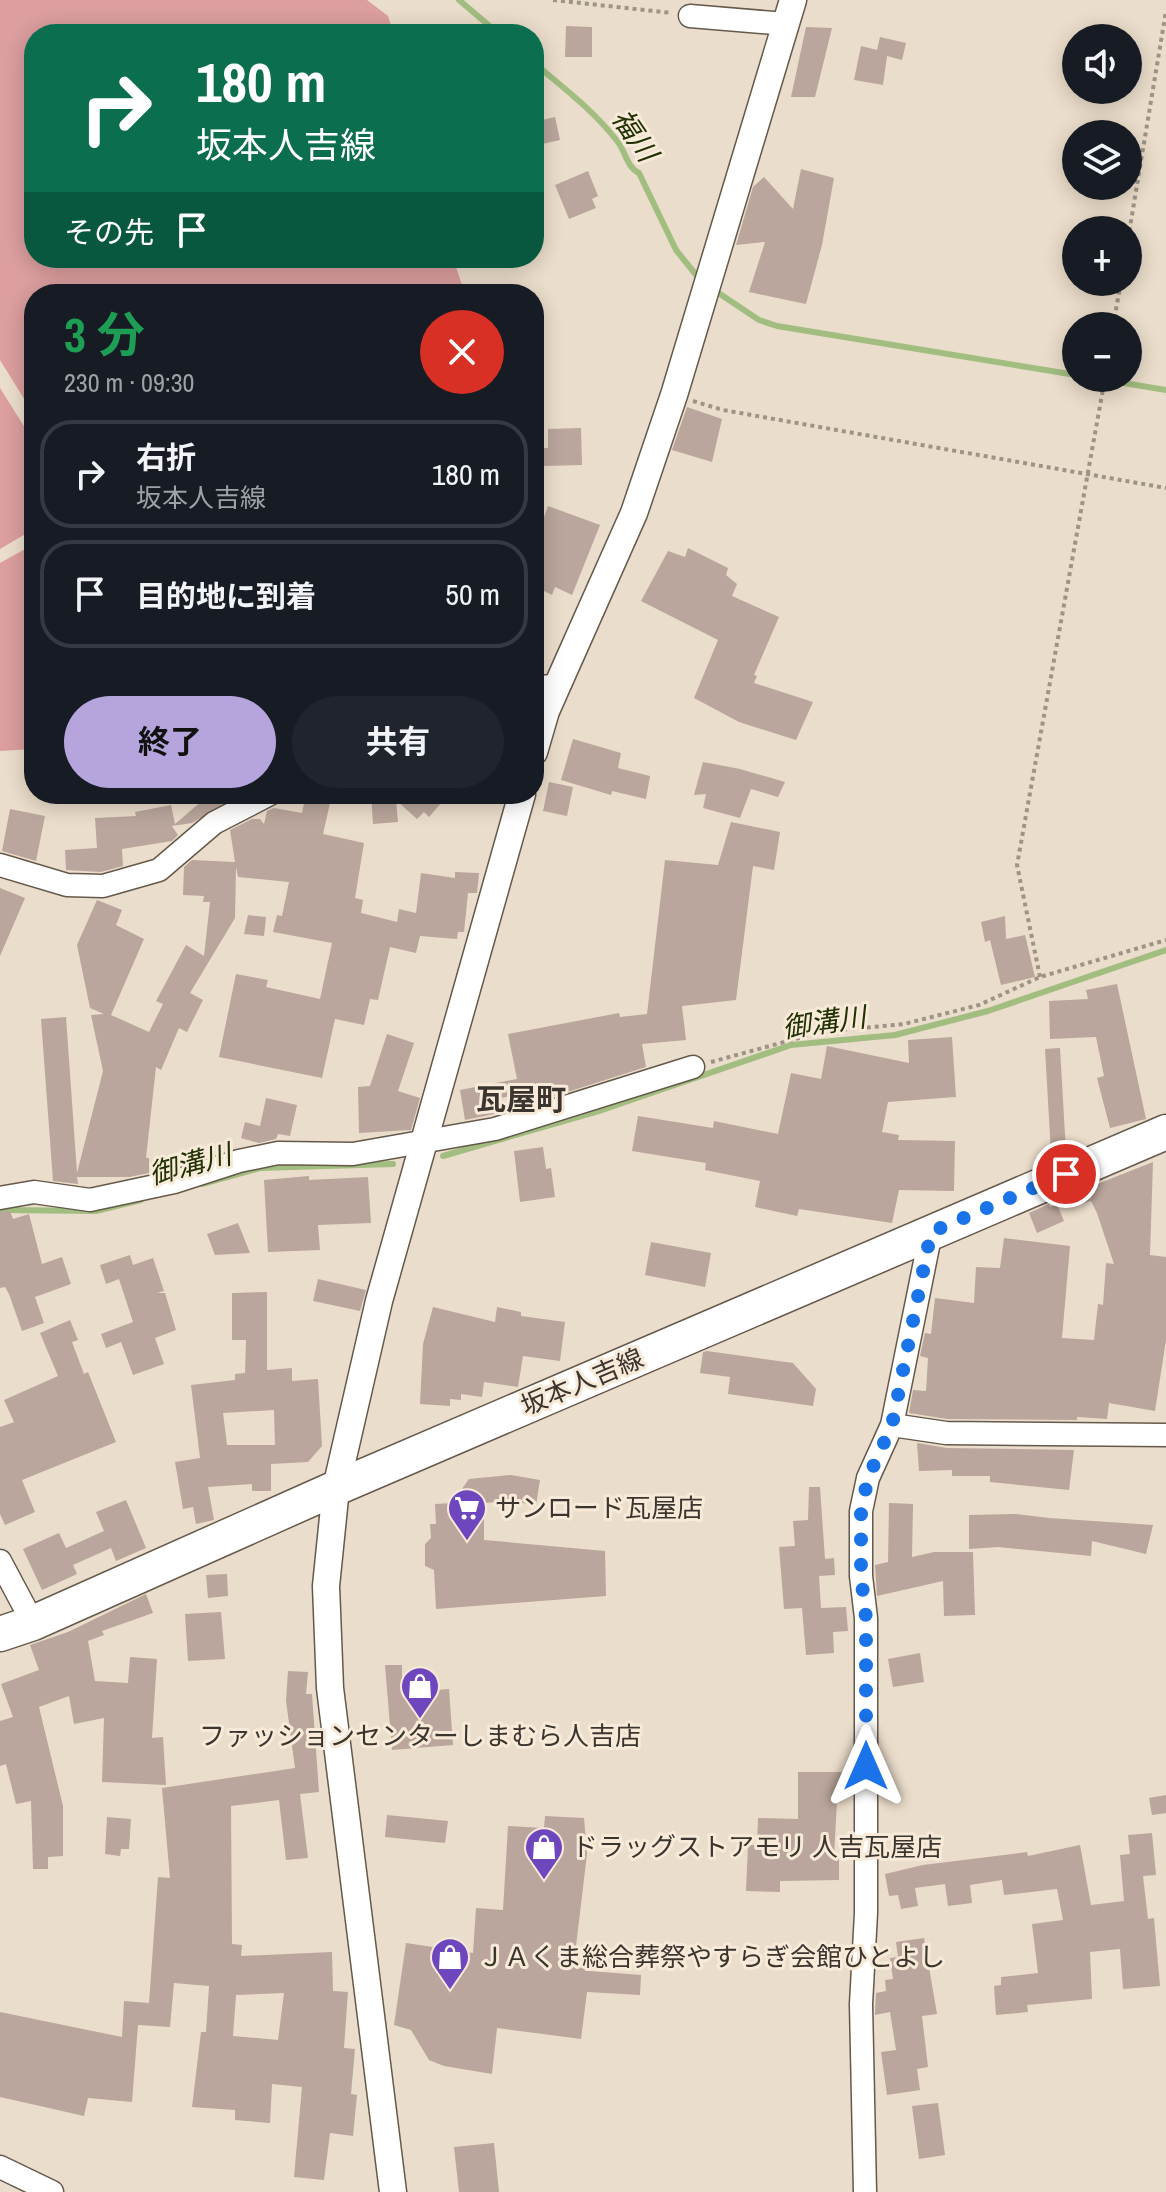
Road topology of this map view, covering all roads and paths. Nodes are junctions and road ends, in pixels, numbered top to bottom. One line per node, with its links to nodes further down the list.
1 (553, 0): 4 (path)
2 (1166, 11): 5 (path)
3 (790, 12): 4 (street); 7 (street)
4 (690, 16)
5 (1132, 216)
6 (1103, 392): 8 (path)
7 (674, 395): 8 (path); 10 (street)
8 (1089, 474): 9 (path); 15 (path)
9 (1166, 488)
10 (546, 687)
11 (251, 804): 13 (street)
12 (519, 804): 18 (street)
13 (0, 865)
14 (1166, 940): 15 (path)
15 (1040, 977): 16 (path)
16 (693, 1067): 18 (street)
17 (1166, 1132): 20 (main road, 坂本人吉線)
18 (425, 1142): 19 (street); 23 (street)
19 (0, 1198)
20 (931, 1232): 21 (street); 23 (main road, 坂本人吉線)
21 (892, 1425): 22 (street); 30 (street)
22 (1166, 1435)
23 (336, 1488): 25 (main road, 坂本人吉線); 29 (street)
24 (0, 1561): 25 (street)
25 (33, 1623): 26 (main road, 坂本人吉線)
26 (0, 1634)
27 (0, 2167): 28 (street)
28 (52, 2192)
29 (393, 2192)
30 (865, 2192)

